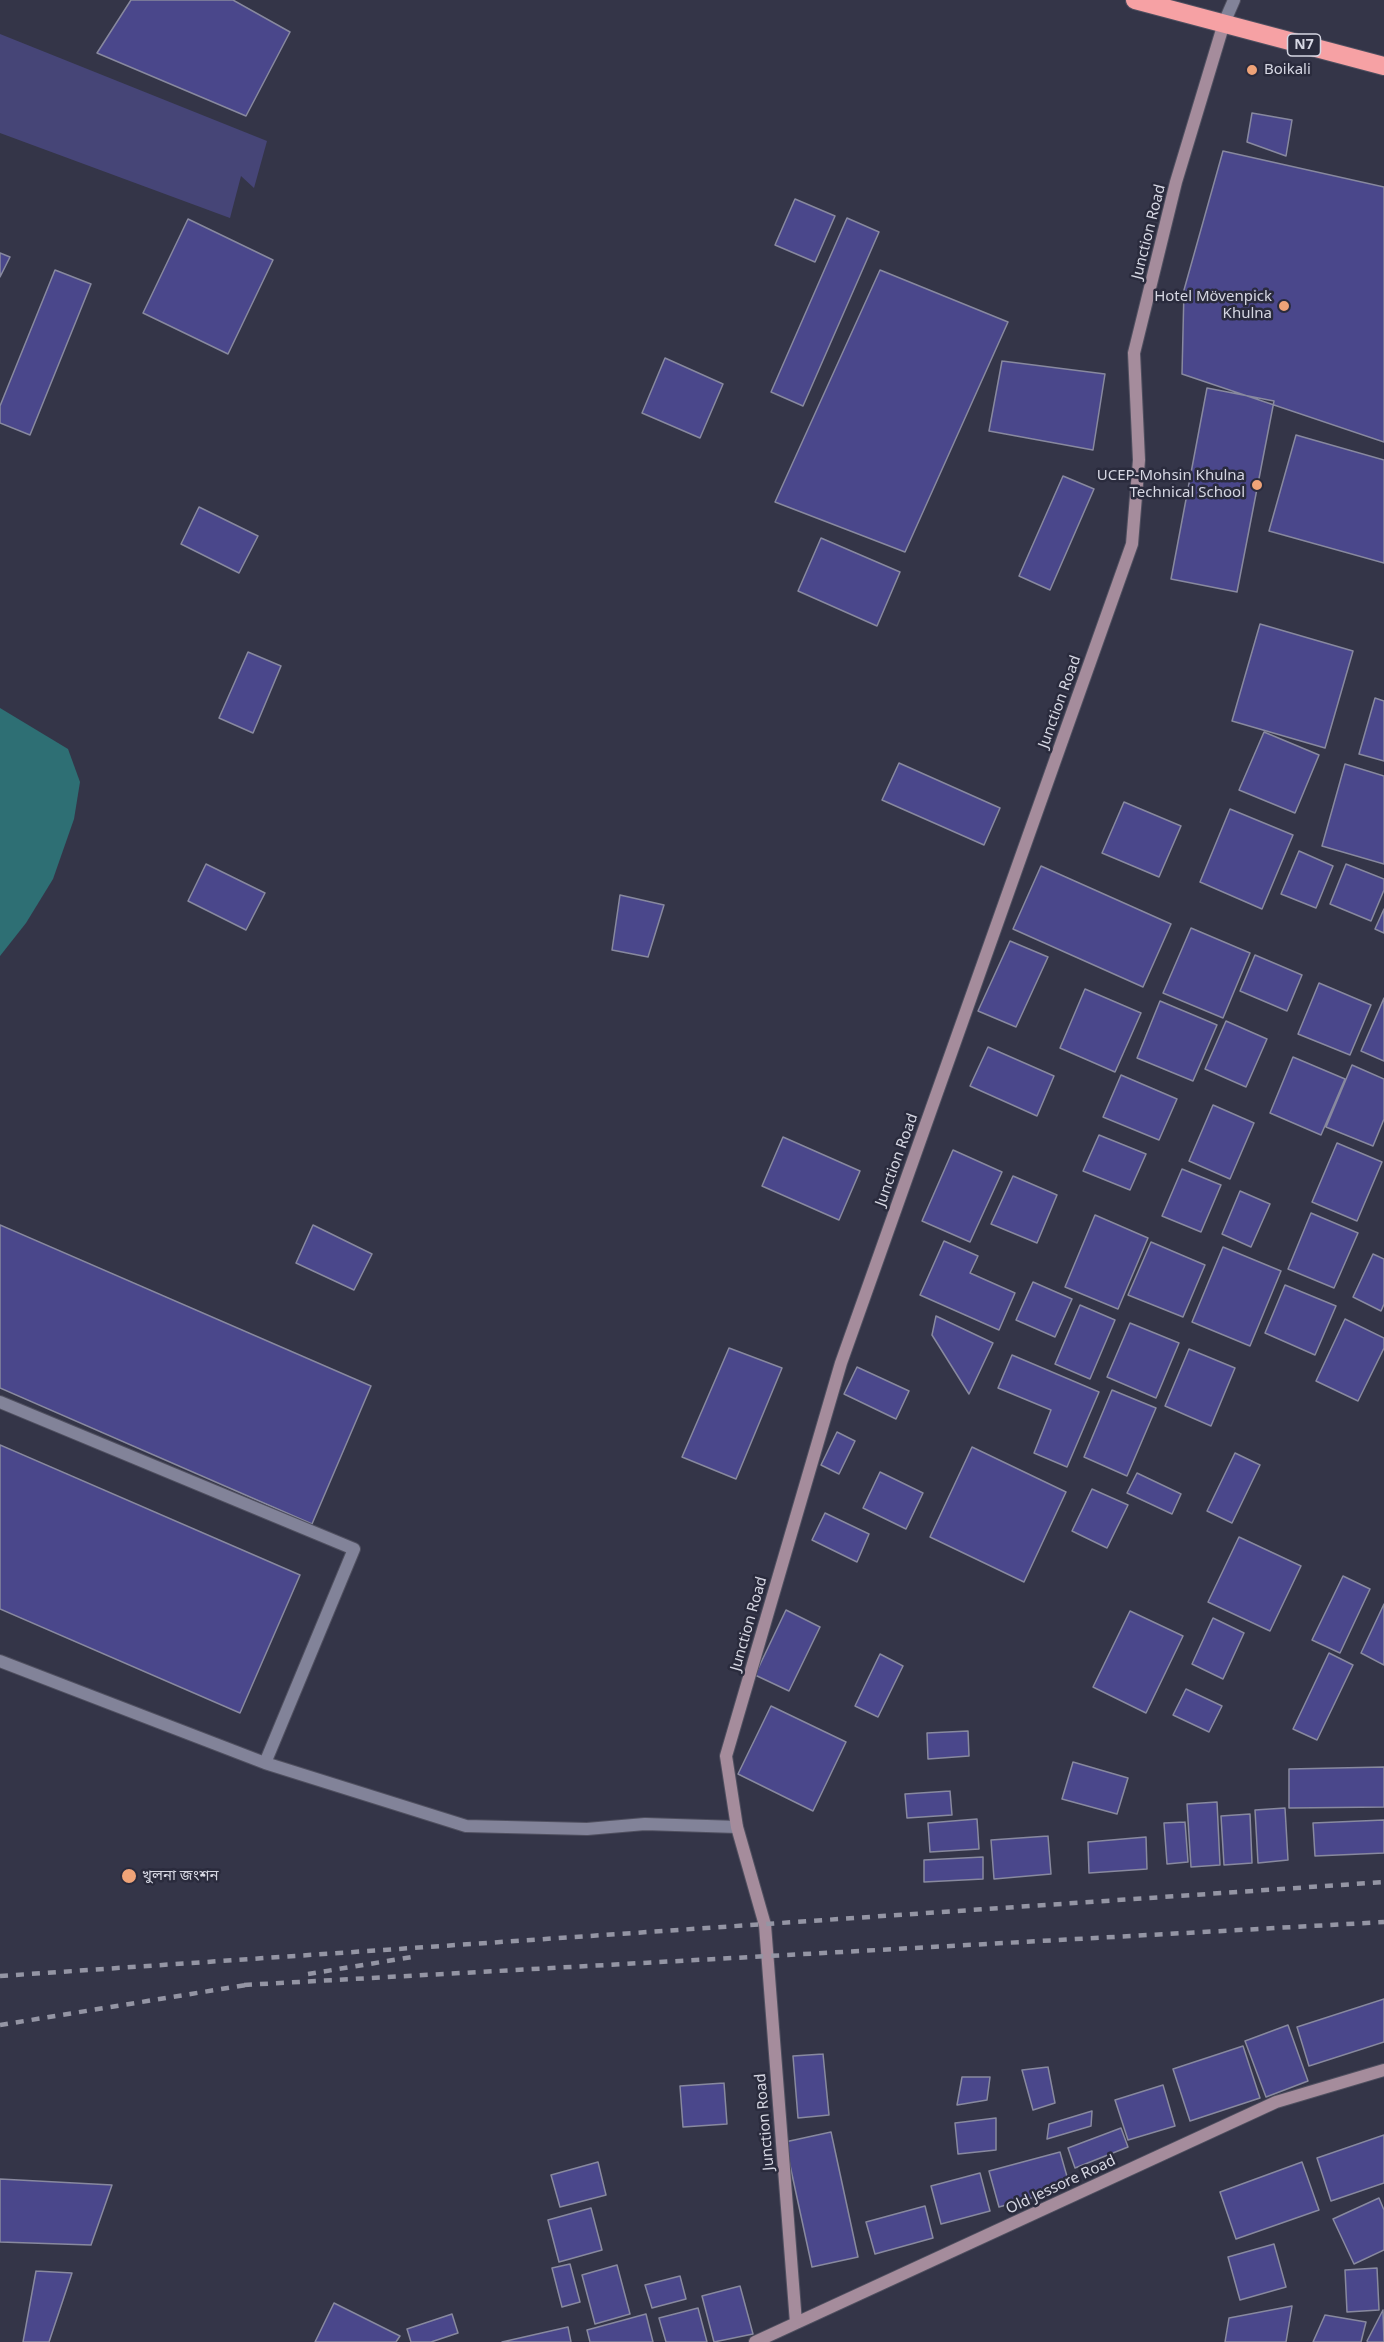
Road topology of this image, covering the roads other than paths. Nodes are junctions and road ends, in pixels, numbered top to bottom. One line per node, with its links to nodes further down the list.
1 (1135, 0): 3 (highway, N7)
2 (1234, 0): 3 (street)
3 (1224, 23): 4 (highway, N7); 8 (main road, Junction Road)
4 (1384, 66)
5 (0, 1402): 7 (street)
6 (0, 1661): 7 (street)
7 (265, 1763): 8 (street)
8 (737, 1827): 10 (main road, Junction Road)
9 (1384, 2070): 10 (main road, Old Jessore Road)
10 (796, 2323): 11 (main road, Old Jessore Road)
11 (755, 2342)

